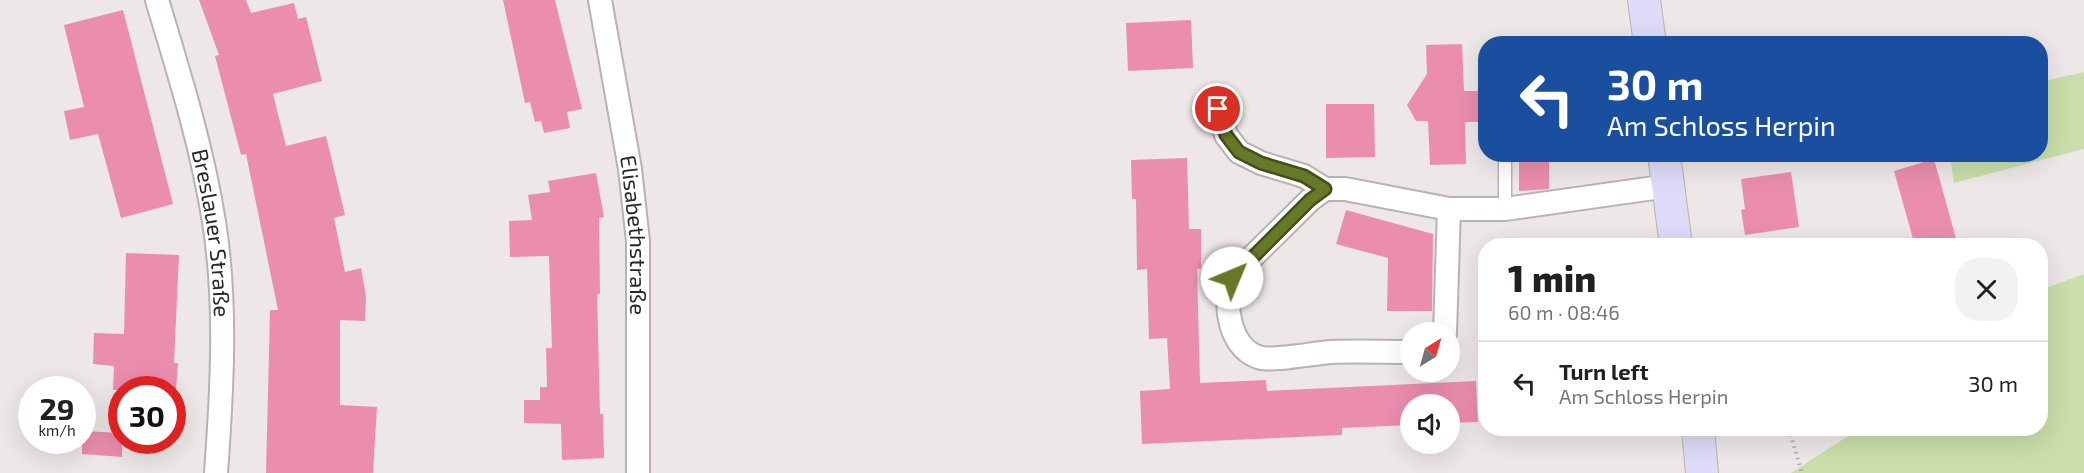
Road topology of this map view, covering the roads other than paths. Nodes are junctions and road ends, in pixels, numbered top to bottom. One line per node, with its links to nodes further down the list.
1 (157, 0): 16 (street, Breslauer Straße)
2 (600, 0): 17 (street, Elisabethstraße)
3 (1644, 0): 4 (main road)
4 (1649, 36)
5 (1218, 109): 9 (street)
6 (1504, 162): 11 (lane)
7 (1665, 162): 8 (main road)
8 (1668, 186): 11 (street); 12 (main road)
9 (1325, 189): 10 (street); 14 (street)
10 (1449, 209): 11 (street); 13 (street)
11 (1505, 209)
12 (1675, 238)
13 (1445, 322)
14 (1400, 352)
15 (1699, 436): 18 (main road)
16 (216, 473)
17 (639, 473)
18 (1702, 473)

